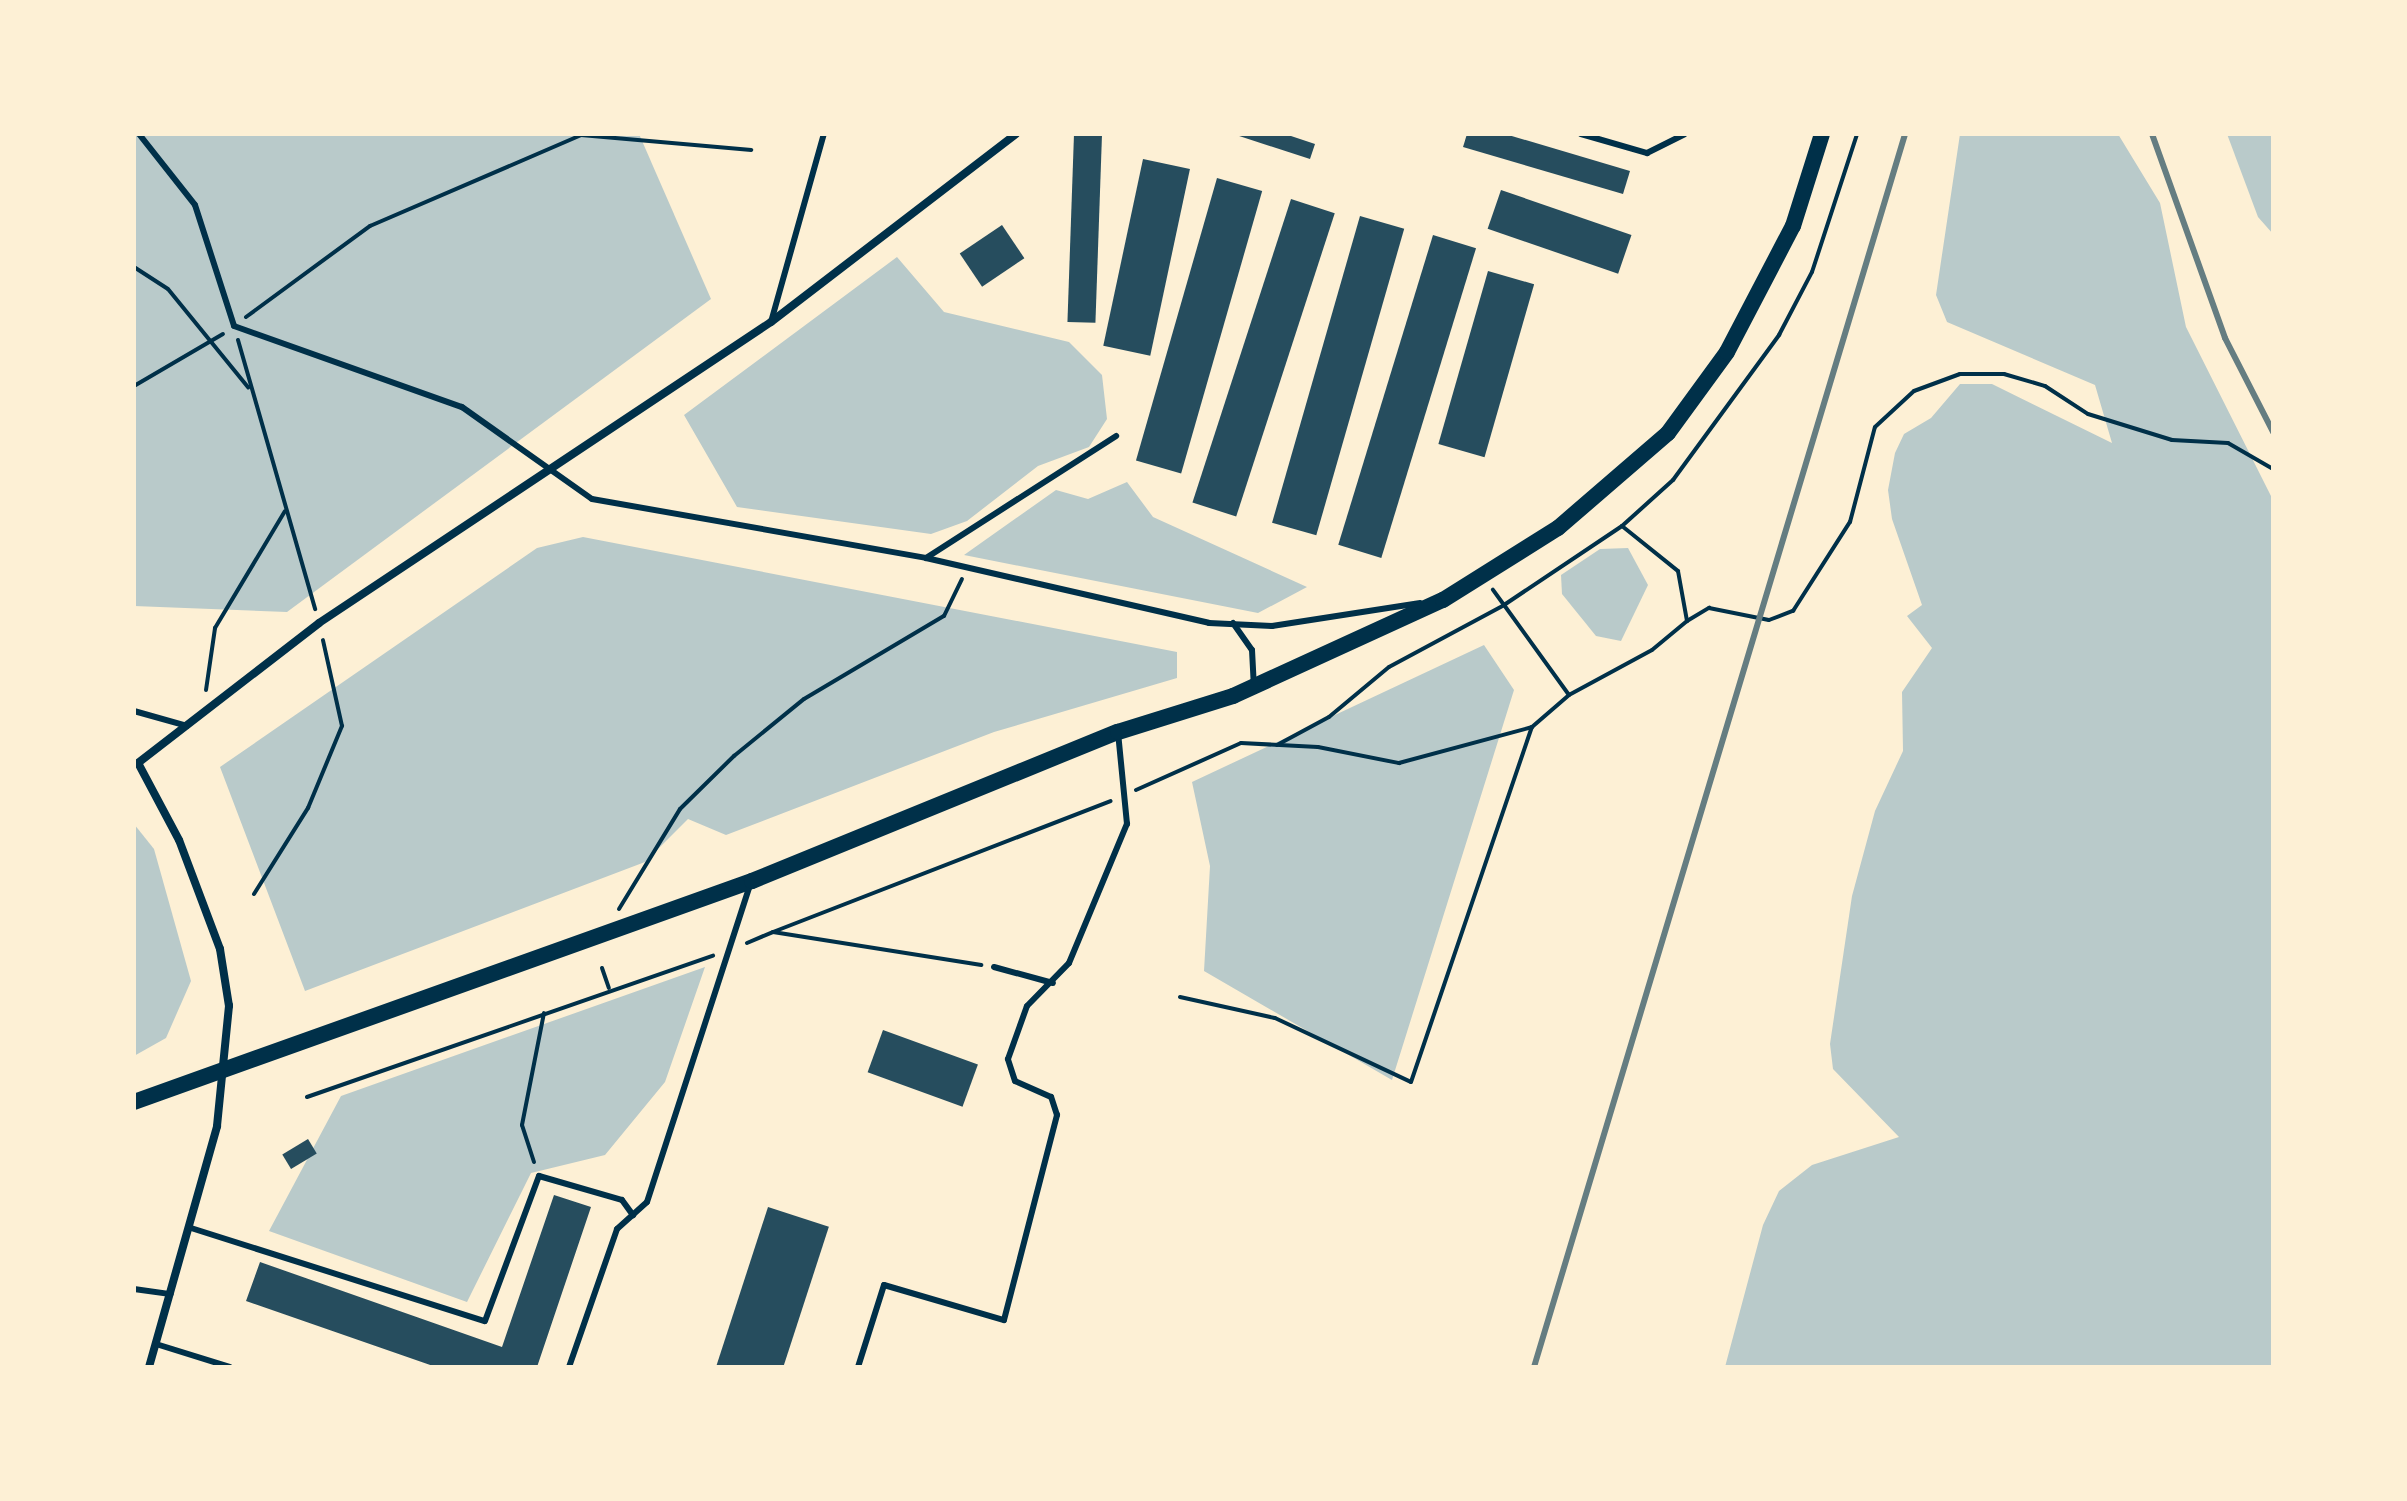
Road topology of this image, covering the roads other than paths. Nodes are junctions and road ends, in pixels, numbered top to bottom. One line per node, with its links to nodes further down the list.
1 (139, 134): 9 (lane)
2 (824, 134): 7 (lane)
3 (1016, 134): 7 (street)
4 (1581, 134): 5 (lane)
5 (1685, 134)
6 (1822, 134): 11 (main road)
7 (771, 322): 9 (street)
8 (1116, 436): 10 (lane)
9 (545, 472): 10 (lane); 15 (street)
10 (926, 558): 12 (lane)
11 (1443, 600): 12 (lane); 13 (main road)
12 (1233, 623): 13 (lane)
13 (1254, 687): 16 (main road)
14 (134, 711): 15 (lane)
15 (187, 726): 17 (street)
16 (1118, 732): 18 (main road); 20 (lane)
17 (136, 765): 21 (street)
18 (752, 881): 21 (main road); 23 (lane)
19 (994, 967): 20 (lane)
20 (1053, 983): 31 (lane)
21 (227, 1068): 22 (main road); 24 (street)
22 (134, 1102)
23 (633, 1215): 24 (lane); 30 (lane)
24 (191, 1228): 26 (street)
25 (134, 1289): 26 (lane)
26 (171, 1294): 27 (street)
27 (156, 1344): 28 (street); 29 (lane)
28 (149, 1367)
29 (230, 1367)
30 (569, 1367)
31 (858, 1367)

